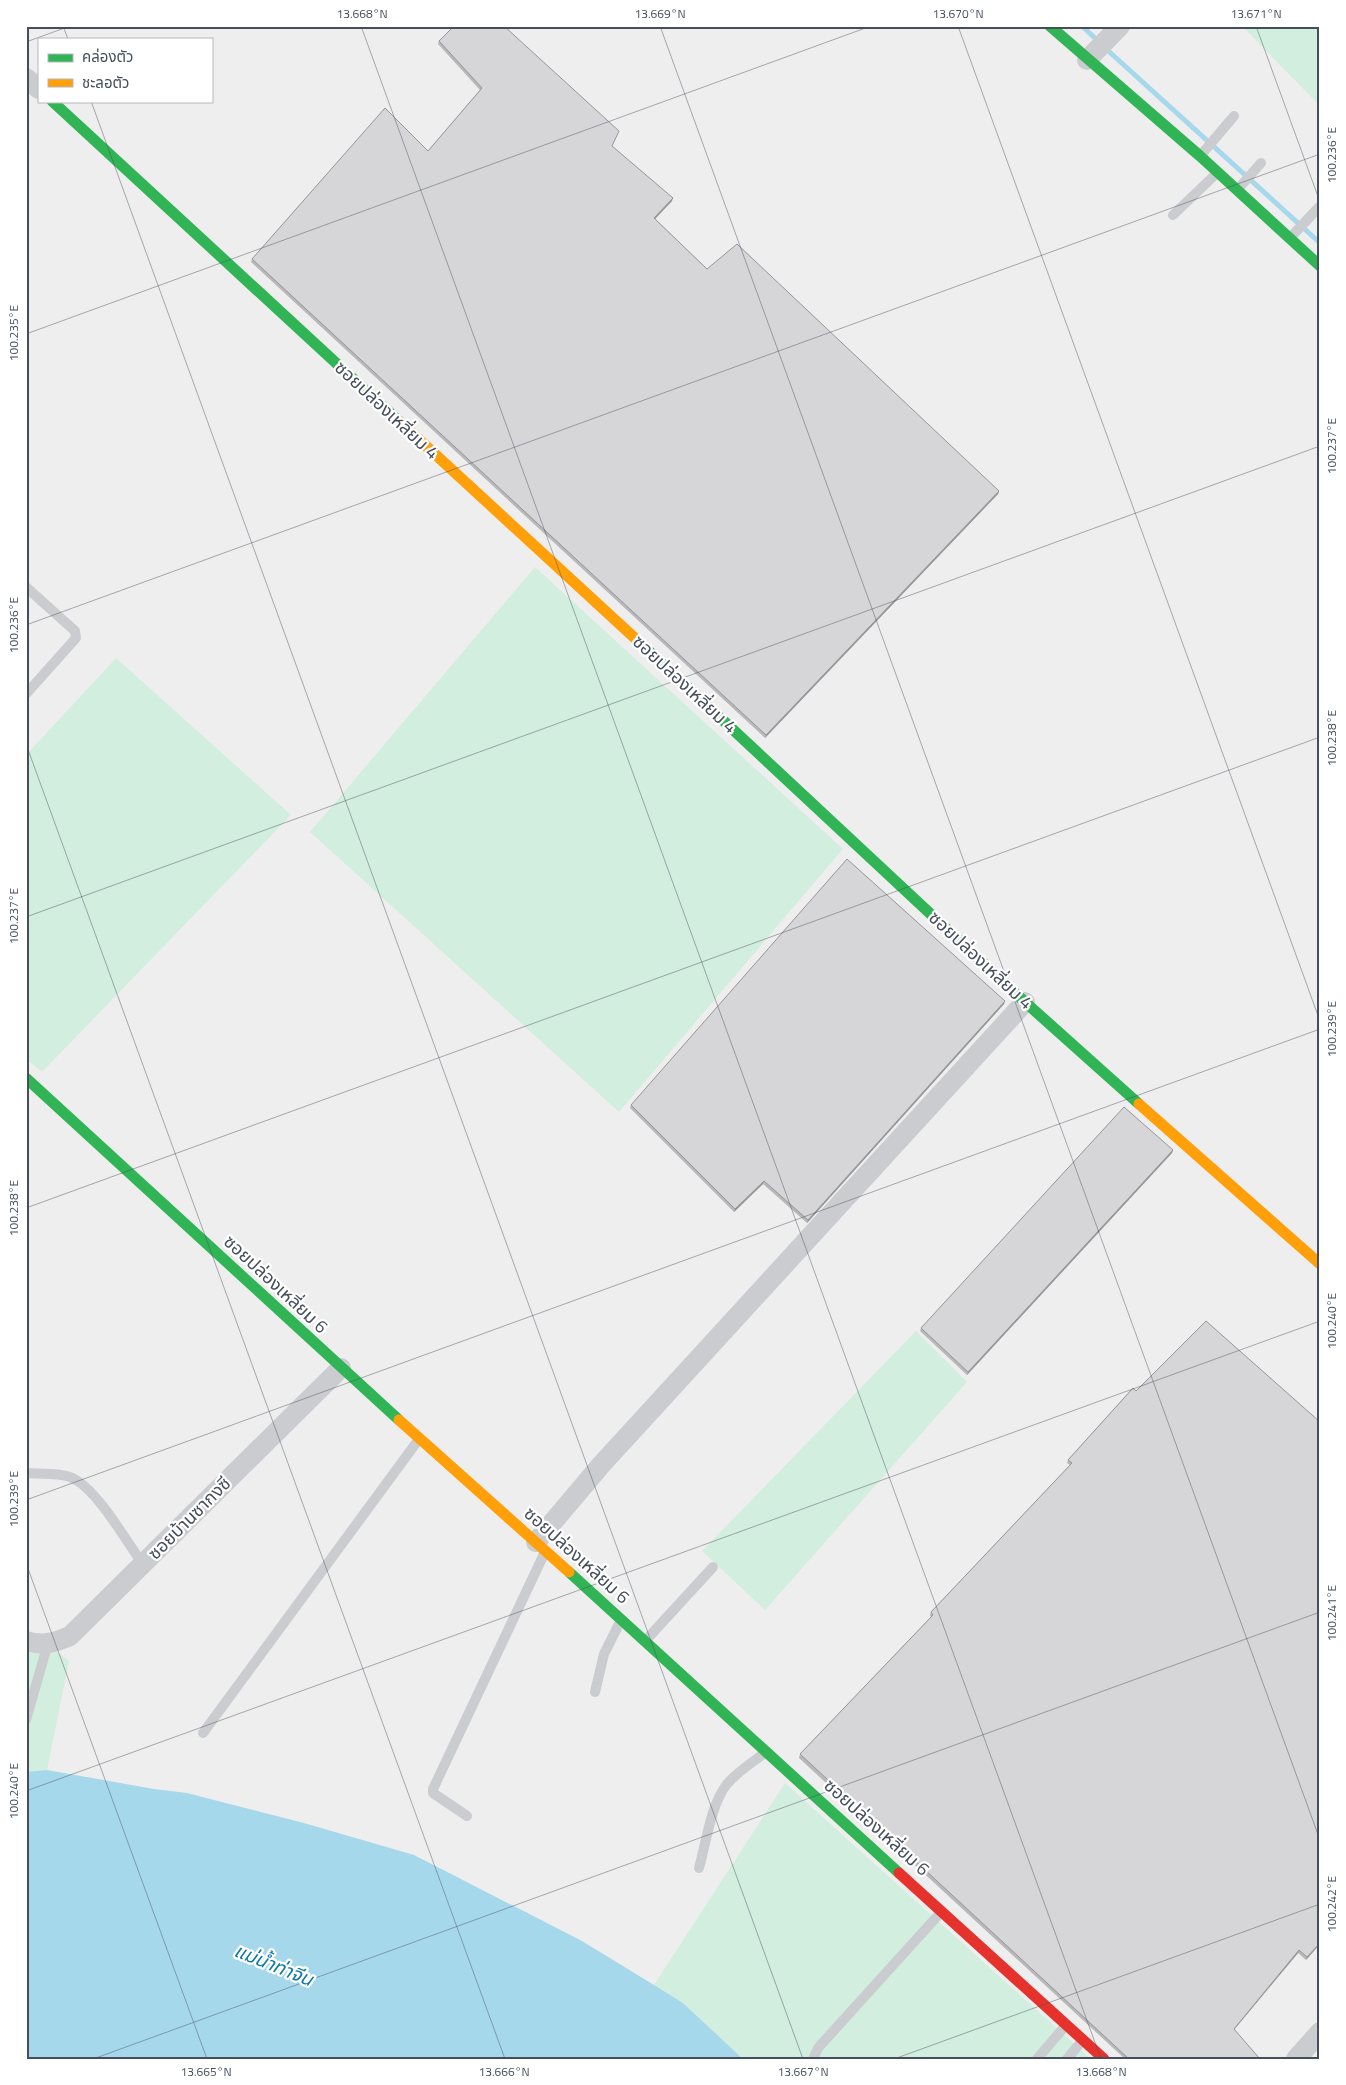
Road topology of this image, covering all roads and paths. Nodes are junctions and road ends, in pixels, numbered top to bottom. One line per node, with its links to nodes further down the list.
1 (1050, 26): 2 (street)
2 (1103, 44): 5 (street)
3 (53, 102): 15 (street, ซอยปล่องเหลี่ยม 4)
4 (1234, 116): 5 (lane)
5 (1203, 152): 7 (street)
6 (1261, 163): 8 (lane)
7 (1218, 172): 8 (street); 10 (lane)
8 (1240, 187): 11 (street)
9 (1320, 206): 11 (lane)
10 (1173, 215)
11 (1296, 231): 12 (street)
12 (1320, 266)
13 (26, 587): 14 (lane)
14 (26, 694)
15 (1025, 1002): 17 (street, ซอยปล่องเหลี่ยม 4); 21 (street)
16 (26, 1078): 18 (street, ซอยปล่องเหลี่ยม 6)
17 (1320, 1264)
18 (341, 1368): 19 (street, ซอยปล่องเหลี่ยม 6); 22 (street, ซอยบ้านซากงซี)
19 (420, 1438): 21 (street, ซอยปล่องเหลี่ยม 6); 30 (lane)
20 (26, 1473): 22 (lane)
21 (541, 1546): 24 (street, ซอยปล่องเหลี่ยม 6); 32 (lane)
22 (143, 1564): 27 (street, ซอยบ้านซากงซี)
23 (713, 1567): 25 (lane)
24 (621, 1619): 25 (street, ซอยปล่องเหลี่ยม 6); 28 (lane)
25 (645, 1641): 31 (street, ซอยปล่องเหลี่ยม 6)
26 (26, 1642): 27 (street, ซอยบ้านซากงซี)
27 (48, 1643): 29 (lane)
28 (595, 1692)
29 (26, 1720)
30 (203, 1733)
31 (767, 1751): 33 (lane); 34 (street, ซอยปล่องเหลี่ยม 6)
32 (467, 1816)
33 (699, 1868)
34 (942, 1910): 35 (street, ซอยปล่องเหลี่ยม 6); 38 (lane)
35 (1067, 2024): 37 (street, ซอยปล่องเหลี่ยม 6); 39 (lane)
36 (1320, 2032): 42 (street)
37 (1083, 2040): 40 (lane); 41 (street, ซอยปล่องเหลี่ยม 6)
38 (813, 2059)
39 (1037, 2059)
40 (1067, 2059)
41 (1104, 2059)
42 (1296, 2059)

